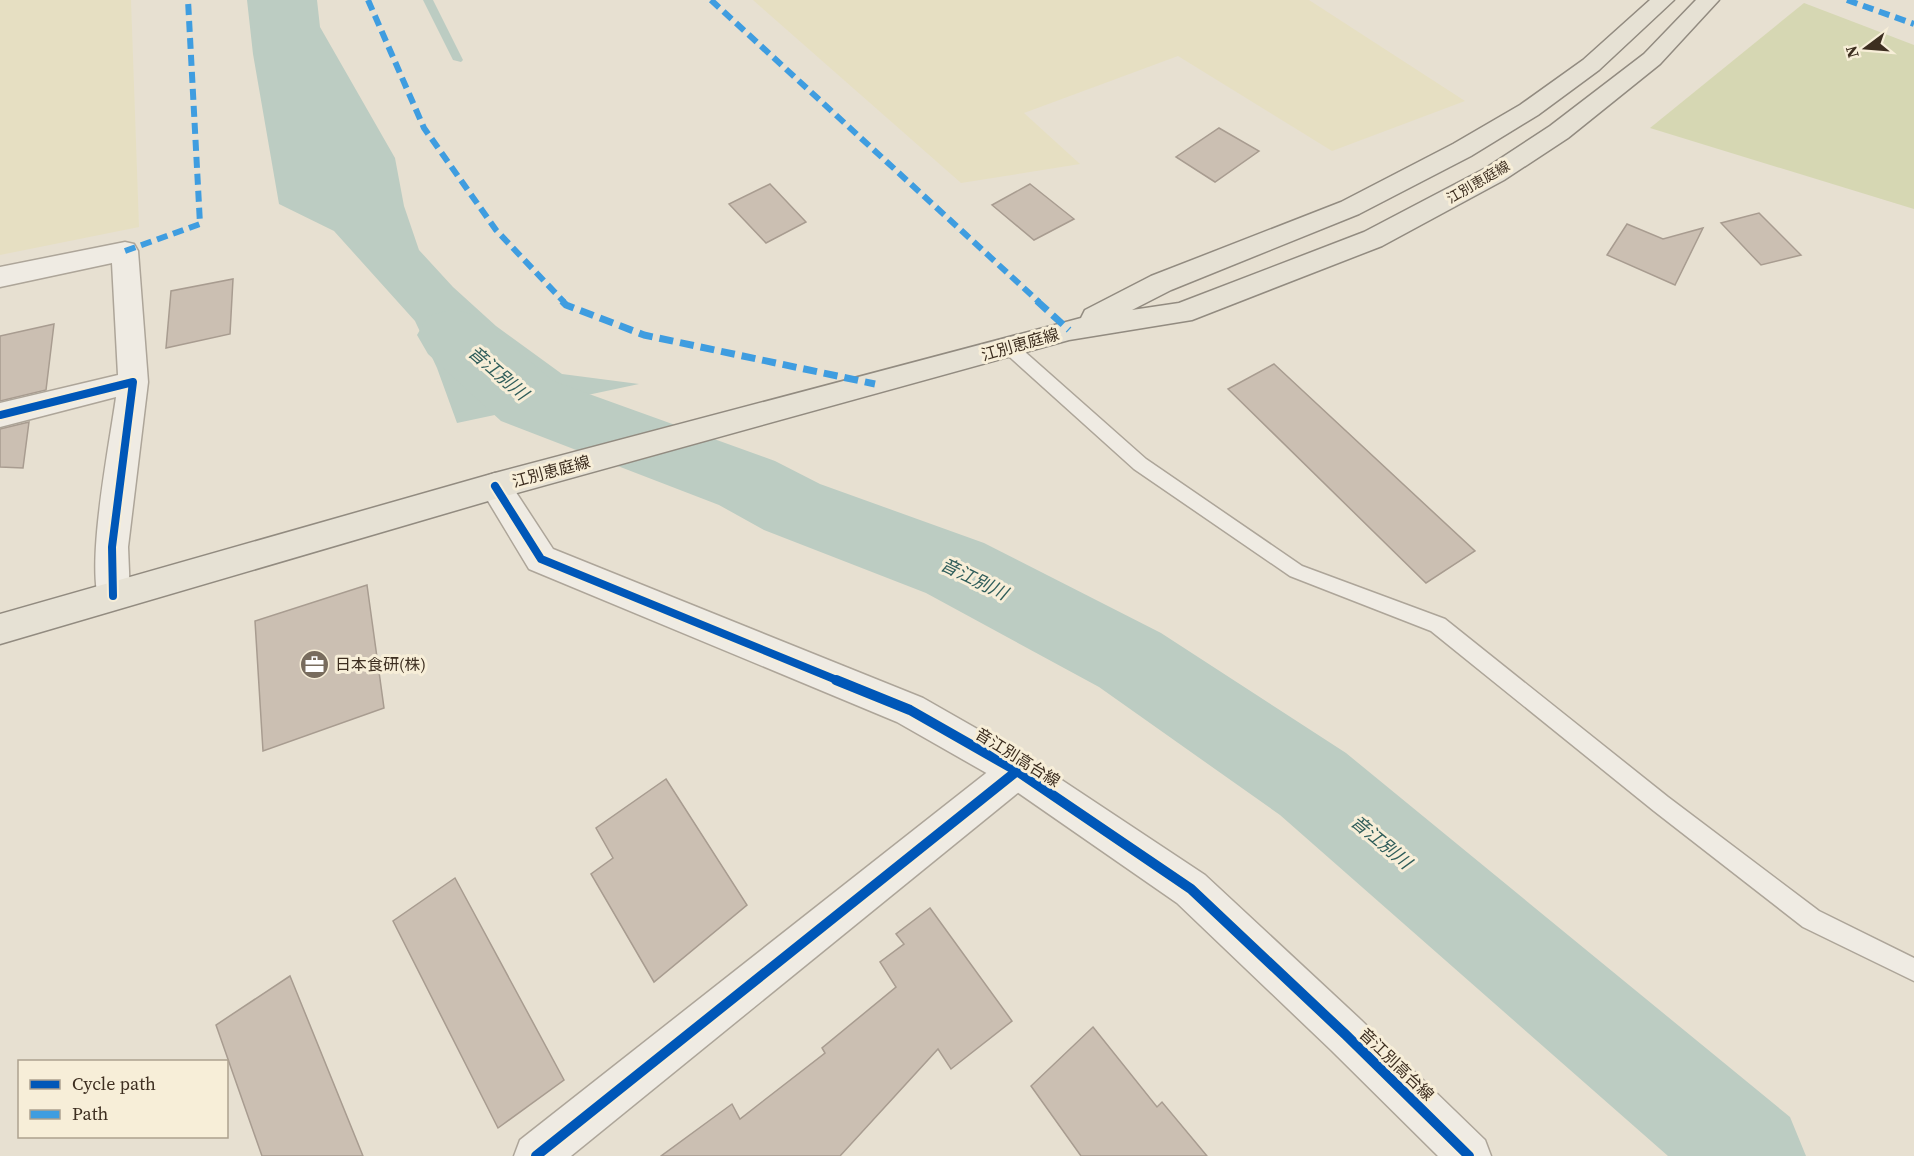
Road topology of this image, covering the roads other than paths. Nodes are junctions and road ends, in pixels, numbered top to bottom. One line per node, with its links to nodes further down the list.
1 (1663, 0): 4 (main road, 江別恵庭線)
2 (1707, 0): 4 (main road, 江別恵庭線)
3 (0, 277): 6 (street)
4 (1069, 330): 5 (main road, 江別恵庭線)
5 (1009, 347): 8 (main road, 江別恵庭線); 12 (lane)
6 (133, 382): 7 (street); 9 (street)
7 (0, 415)
8 (509, 482): 9 (main road, 江別恵庭線); 11 (street, 音江別高台線)
9 (113, 596): 10 (main road, 江別恵庭線)
10 (0, 629)
11 (1017, 771): 13 (street); 14 (street, 音江別高台線)
12 (1914, 970)
13 (536, 1156)
14 (1469, 1156)

